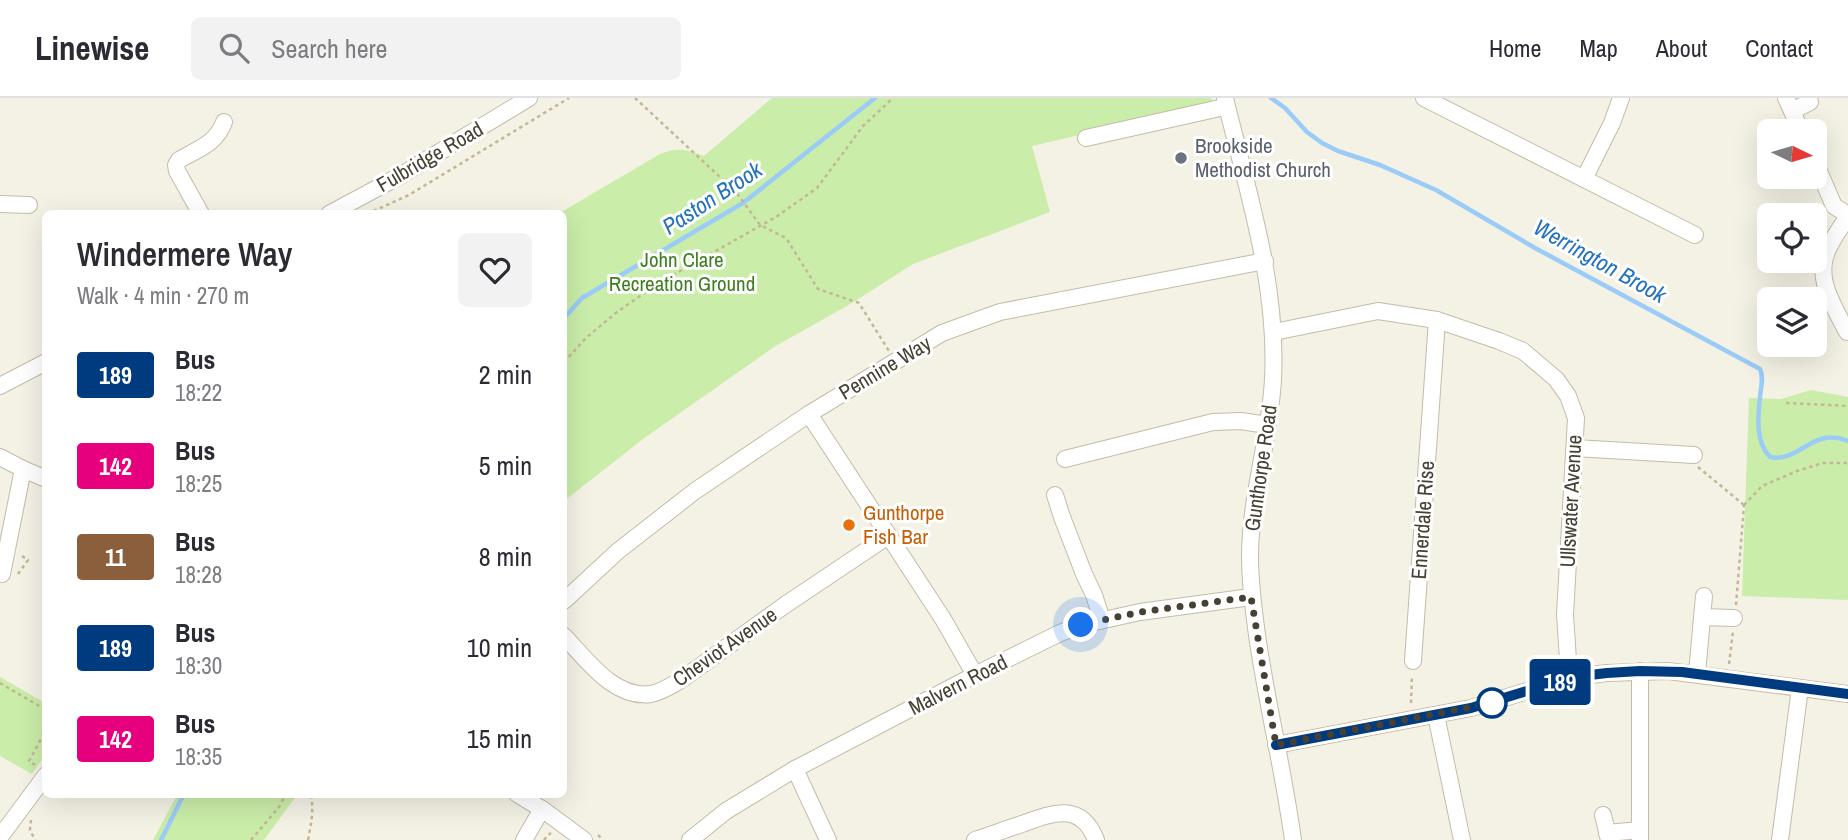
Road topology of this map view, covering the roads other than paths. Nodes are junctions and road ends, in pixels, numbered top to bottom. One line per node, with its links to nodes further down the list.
1 (530, 98): 14 (street, Fulbridge Road)
2 (1424, 98): 9 (street)
3 (1620, 98): 9 (street)
4 (1810, 102): 6 (street)
5 (1223, 103): 8 (street); 17 (street, Gunthorpe Road)
6 (1789, 105)
7 (224, 122): 13 (street)
8 (1086, 138)
9 (1584, 179): 16 (street)
10 (1827, 189): 15 (street)
11 (0, 204): 12 (street)
12 (29, 205)
13 (199, 210)
14 (336, 210)
15 (1848, 216): 20 (street)
16 (1684, 236)
17 (1265, 261): 19 (street, Gunthorpe Road); 23 (street, Pennine Way)
18 (1437, 320): 19 (street, Ullswater Avenue); 25 (street, Ullswater Avenue); 41 (street, Ennerdale Rise)
19 (1273, 332): 24 (street, Gunthorpe Road)
20 (1847, 332)
21 (42, 364): 22 (street)
22 (0, 386)
23 (809, 414): 32 (street); 36 (street, Pennine Way)
24 (1267, 425): 28 (street); 35 (street, Gunthorpe Road)
25 (1575, 448): 26 (street); 45 (street, Ullswater Avenue)
26 (1694, 456)
27 (0, 457): 29 (street)
28 (1065, 459)
29 (23, 470): 30 (street); 33 (street)
30 (42, 477)
31 (1055, 495): 39 (street)
32 (888, 536): 40 (street, Cheviot Avenue); 44 (street)
33 (2, 574)
34 (1704, 596): 37 (street)
35 (1251, 597): 39 (street, Malvern Road); 49 (street, Gunthorpe Road)
36 (567, 598)
37 (1702, 617): 38 (street); 43 (street)
38 (1734, 618)
39 (1102, 620): 44 (street, Malvern Road)
40 (567, 639)
41 (1413, 661)
42 (1640, 671): 43 (street); 45 (street); 56 (street)
43 (1697, 673): 46 (street)
44 (975, 675): 50 (street, Malvern Road)
45 (1573, 677): 48 (street)
46 (1800, 688): 47 (street); 67 (street)
47 (1848, 694)
48 (1436, 715): 49 (street); 66 (street)
49 (1276, 745): 65 (street, Gunthorpe Road)
50 (794, 769): 58 (street, Malvern Road); 62 (street)
51 (41, 771): 55 (street)
52 (523, 798): 53 (street)
53 (542, 809): 60 (street); 61 (street)
54 (1603, 815): 57 (street)
55 (2, 833): 59 (street)
56 (1640, 835): 57 (street)
57 (1608, 836)
58 (698, 838)
59 (19, 840)
60 (524, 840)
61 (584, 840)
62 (828, 840)
63 (975, 840): 64 (street)
64 (1096, 840)
65 (1293, 840)
66 (1462, 840)
67 (1780, 840)

